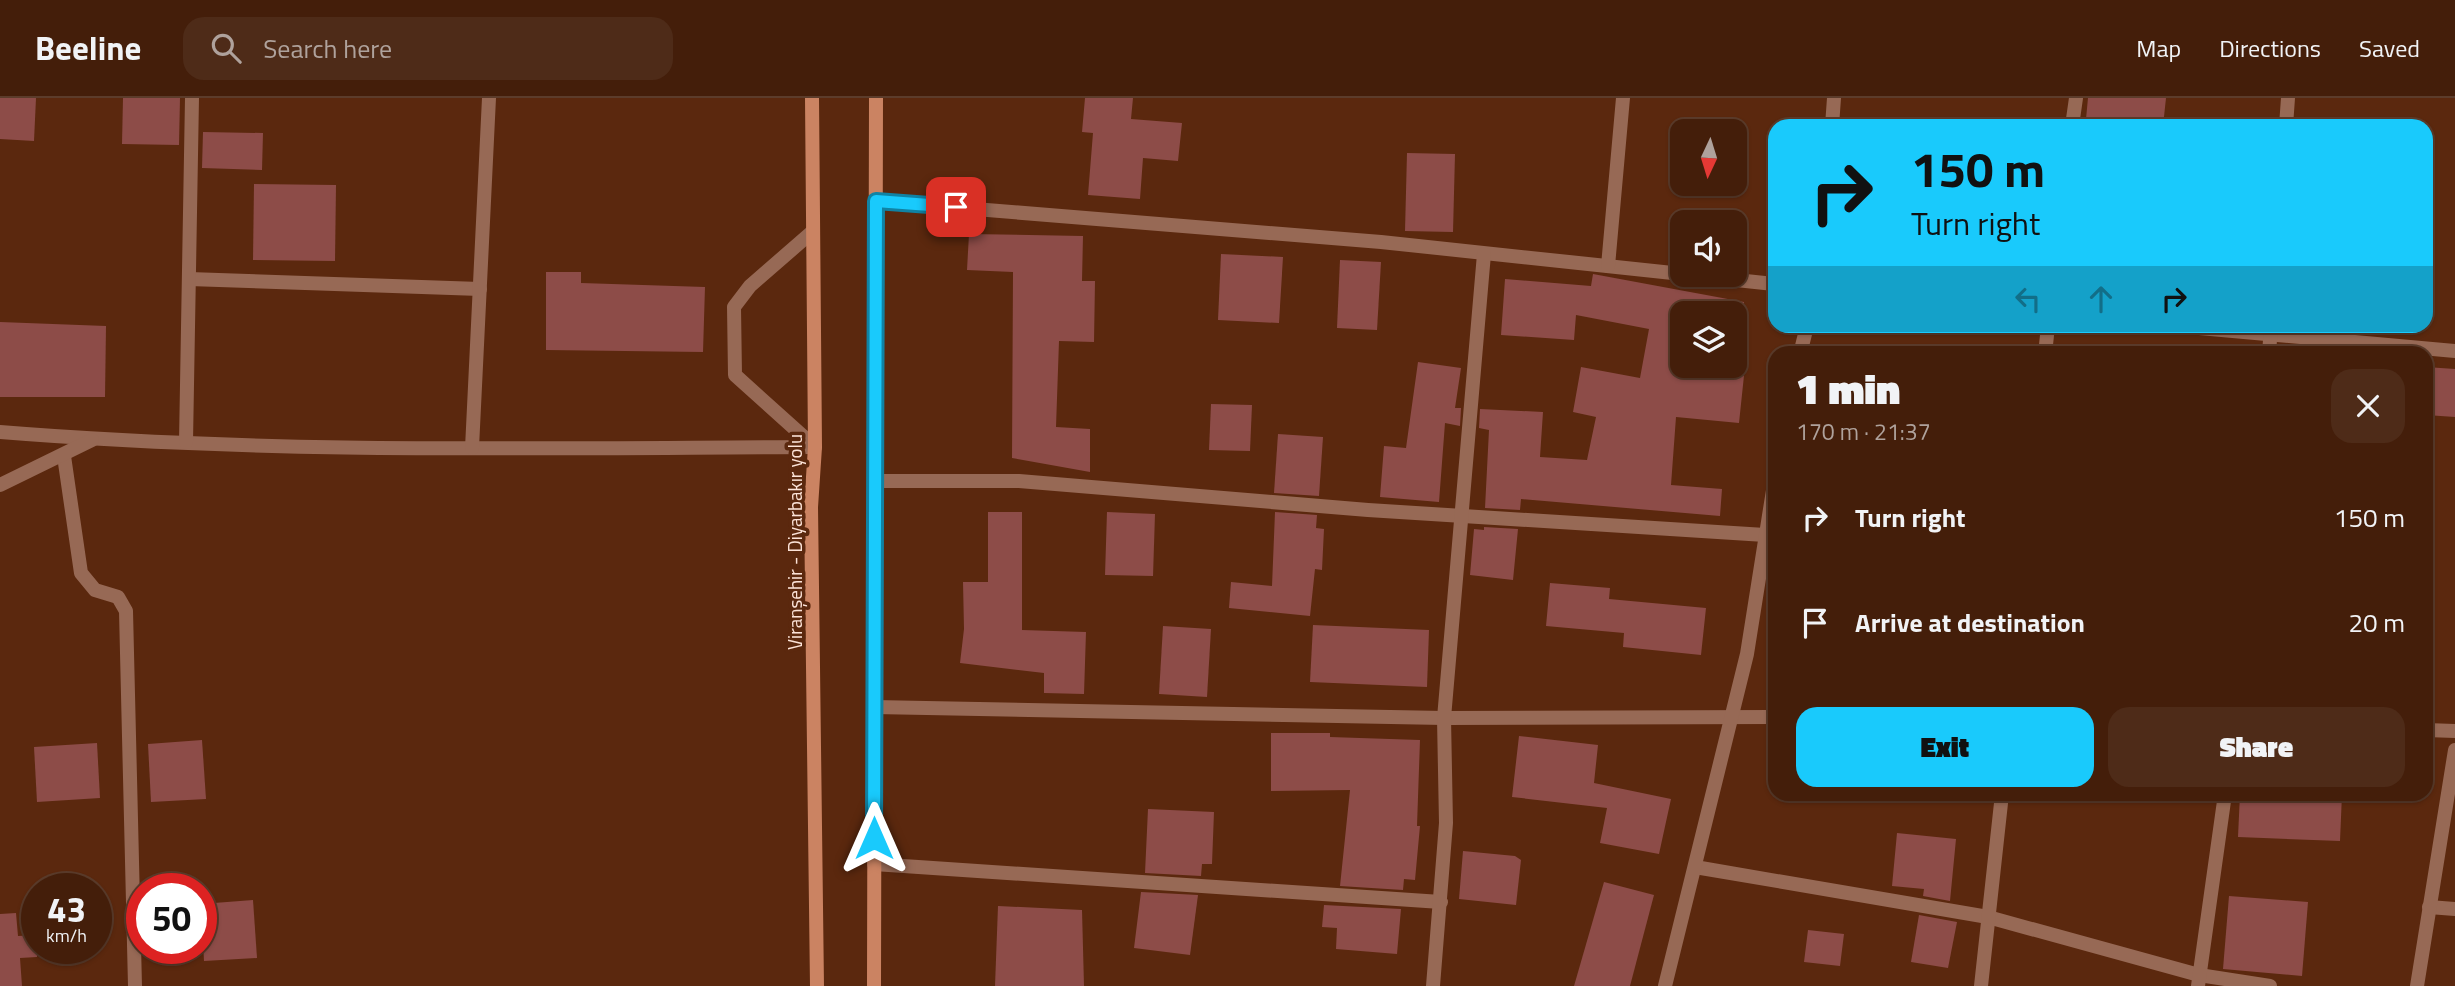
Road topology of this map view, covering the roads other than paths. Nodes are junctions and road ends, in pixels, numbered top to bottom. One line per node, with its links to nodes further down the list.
1 (192, 98): 17 (street)
2 (489, 98): 20 (street)
3 (813, 98): 13 (main road, Viranşehir - Diyarbakır yolu)
4 (876, 98): 12 (main road)
5 (1623, 98): 15 (street)
6 (1834, 98): 9 (street)
7 (2076, 98): 10 (street)
8 (2288, 98): 11 (street)
9 (1832, 119)
10 (2073, 119)
11 (2286, 119)
12 (876, 201): 14 (street); 31 (main road)
13 (812, 232): 28 (main road, Viranşehir - Diyarbakır yolu); 28 (street)
14 (1484, 254): 15 (street); 33 (street)
15 (1608, 266): 16 (street)
16 (1670, 273)
17 (189, 279): 20 (street); 27 (street)
18 (1747, 281): 19 (street)
19 (1768, 283)
20 (480, 289): 29 (street)
21 (2289, 333): 22 (street)
22 (2409, 346)
23 (2433, 349): 24 (street)
24 (2455, 351)
25 (0, 432): 26 (street)
26 (92, 440): 27 (street); 30 (street)
27 (186, 442): 29 (street)
28 (815, 447): 29 (street); 53 (main road, Viranşehir - Diyarbakır yolu)
29 (472, 448)
30 (64, 456): 32 (street); 52 (street)
31 (875, 481): 33 (street); 36 (main road)
32 (0, 485)
33 (1463, 515): 35 (street); 38 (street)
34 (1768, 519): 35 (street)
35 (1765, 536): 37 (street)
36 (874, 706): 38 (street); 45 (main road)
37 (1731, 717): 38 (street); 39 (street); 46 (street)
38 (1444, 718): 47 (street)
39 (1768, 718)
40 (2433, 730): 41 (street)
41 (2455, 731)
42 (2455, 750): 48 (street)
43 (2001, 801): 50 (street)
44 (2224, 801): 51 (street)
45 (874, 864): 47 (street); 54 (main road)
46 (1695, 867): 50 (street); 56 (street)
47 (1441, 902): 55 (street)
48 (2429, 906): 49 (street); 59 (street)
49 (2455, 909)
50 (1988, 917): 51 (street); 57 (street)
51 (2199, 981): 58 (street)
52 (135, 986)
53 (817, 986)
54 (874, 986)
55 (1433, 986)
56 (1665, 986)
57 (1981, 986)
58 (2270, 986)
59 (2417, 986)

